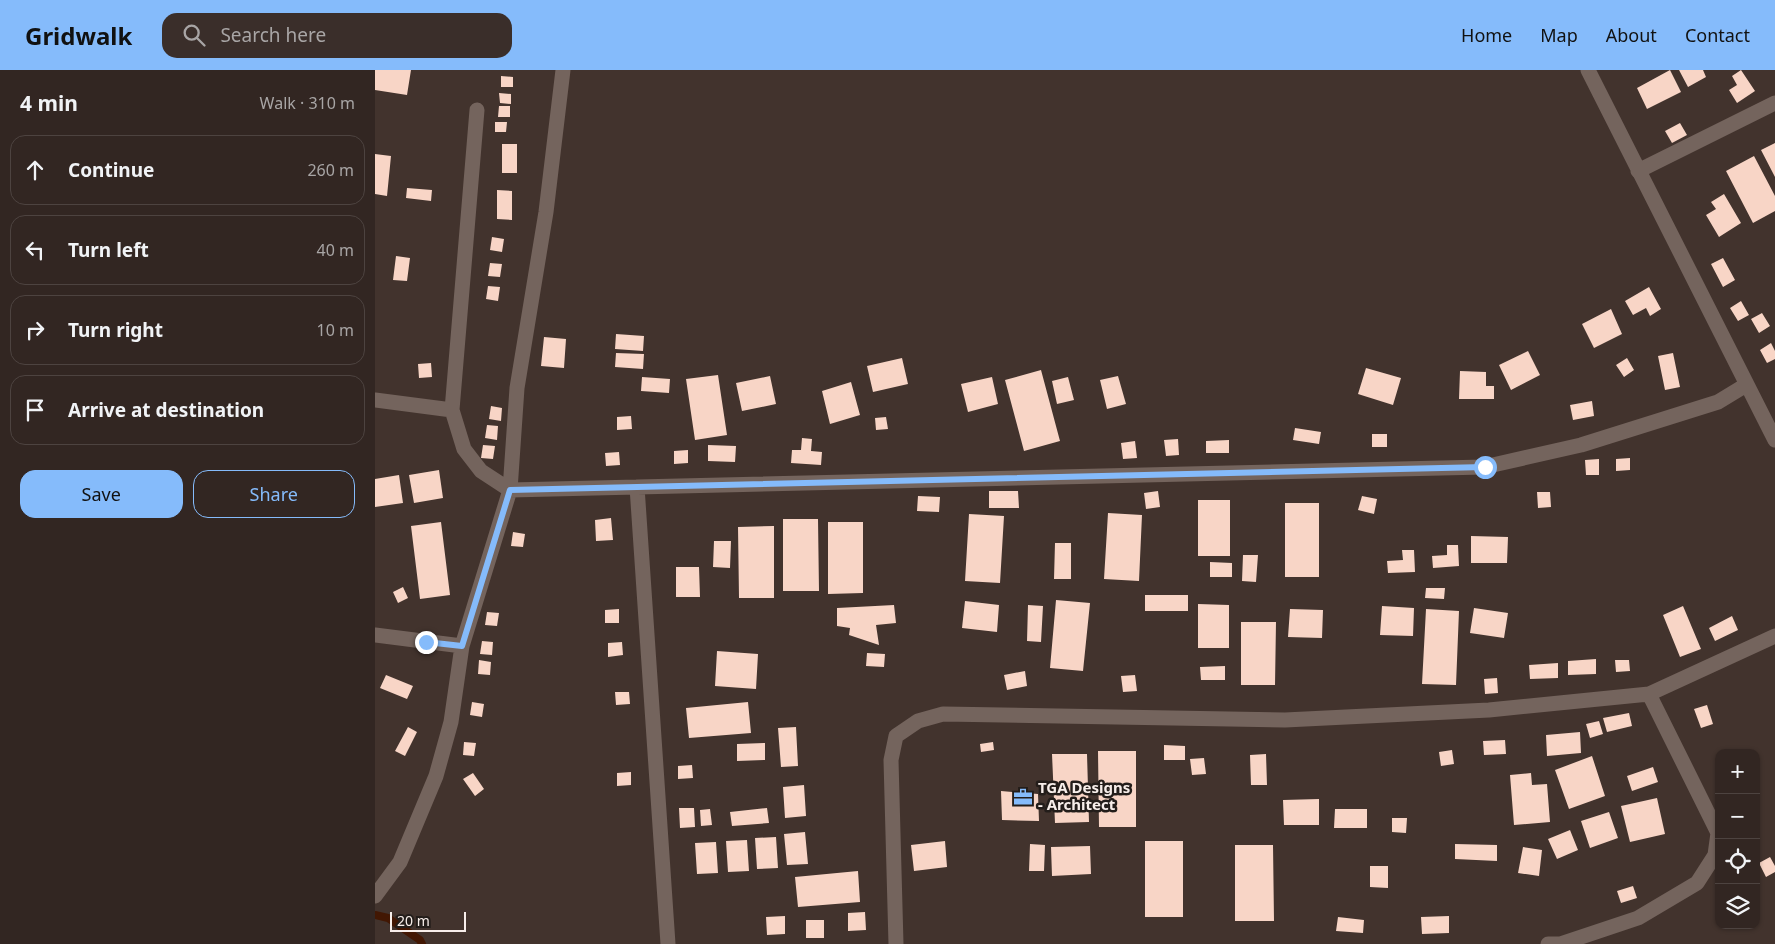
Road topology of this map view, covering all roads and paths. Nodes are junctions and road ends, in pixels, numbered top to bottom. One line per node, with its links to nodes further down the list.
1 (563, 70): 11 (street)
2 (1588, 70): 5 (street)
3 (1775, 104): 5 (street)
4 (477, 110): 8 (street)
5 (1638, 170): 6 (street)
6 (1746, 385): 9 (street); 10 (street)
7 (375, 400): 8 (street)
8 (452, 410): 11 (street)
9 (1775, 440)
10 (637, 487): 11 (street); 17 (street)
11 (510, 490): 14 (street)
12 (375, 635): 14 (street)
13 (1775, 636): 15 (street)
14 (462, 646): 16 (street)
15 (1649, 694): 18 (street); 19 (street)
16 (375, 896)
17 (669, 944)
18 (896, 944)
19 (1548, 944)

